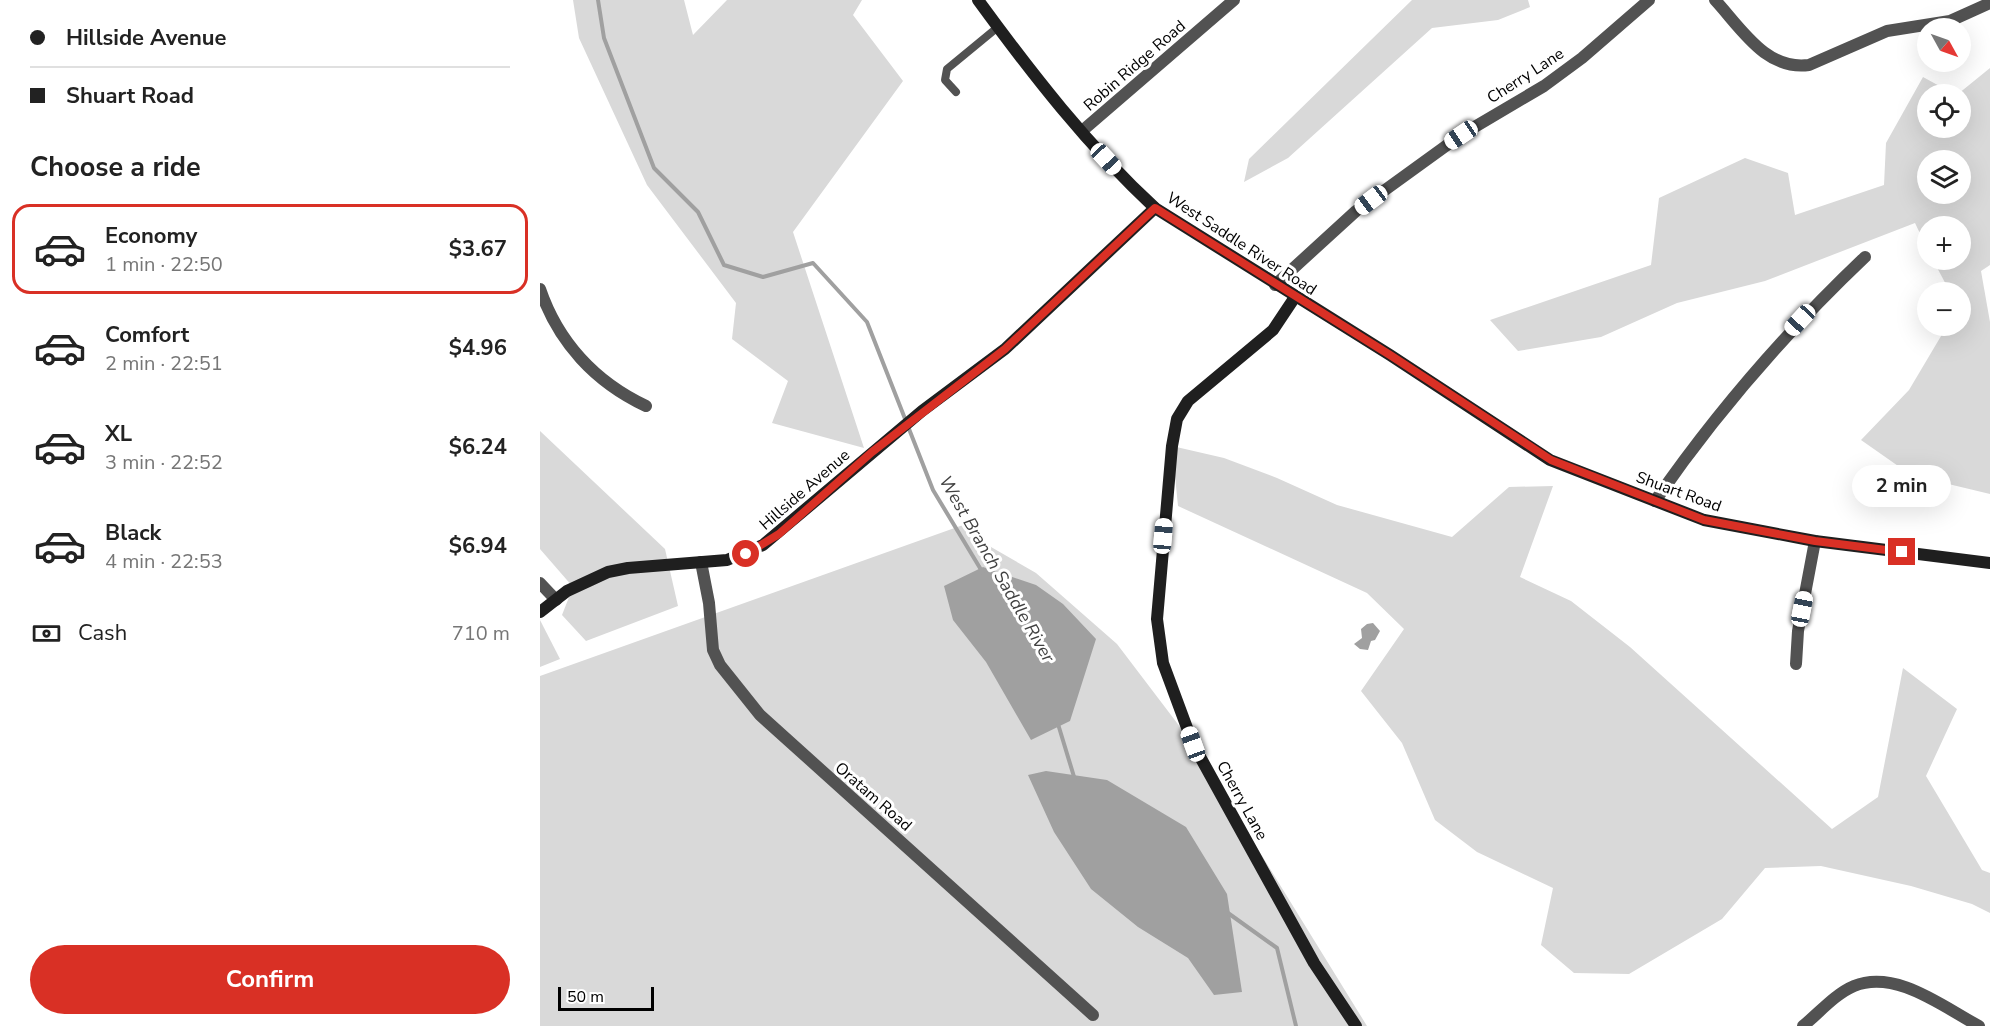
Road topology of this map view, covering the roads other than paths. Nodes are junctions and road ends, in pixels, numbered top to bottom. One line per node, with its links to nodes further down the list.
1 (978, 0): 6 (street, West Saddle River Road)
2 (1234, 0): 8 (street, Robin Ridge Road)
3 (1649, 0): 11 (street, Cherry Lane)
4 (1715, 0): 5 (street)
5 (1990, 3)
6 (998, 27): 7 (lane); 8 (street, West Saddle River Road)
7 (956, 92)
8 (1082, 131): 9 (street, West Saddle River Road)
9 (1155, 208): 11 (street, West Saddle River Road); 18 (street, Hillside Avenue)
10 (1864, 257): 16 (street)
11 (1275, 285): 13 (street, West Saddle River Road)
12 (540, 289): 15 (street)
13 (1295, 297): 14 (street, West Saddle River Road); 25 (street, Cherry Lane)
14 (1390, 355): 16 (street, Shuart Road)
15 (646, 406)
16 (1655, 501): 17 (street, Shuart Road)
17 (1815, 541): 19 (street, Shuart Road); 23 (street)
18 (701, 562): 21 (street, Hillside Avenue); 24 (street, Oratam Road)
19 (1990, 563)
20 (540, 583): 21 (street)
21 (556, 600): 22 (street, Hillside Avenue)
22 (540, 612)
23 (1796, 664)
24 (1093, 1015)
25 (1356, 1026)
26 (1803, 1026): 27 (street)
27 (1979, 1026)

